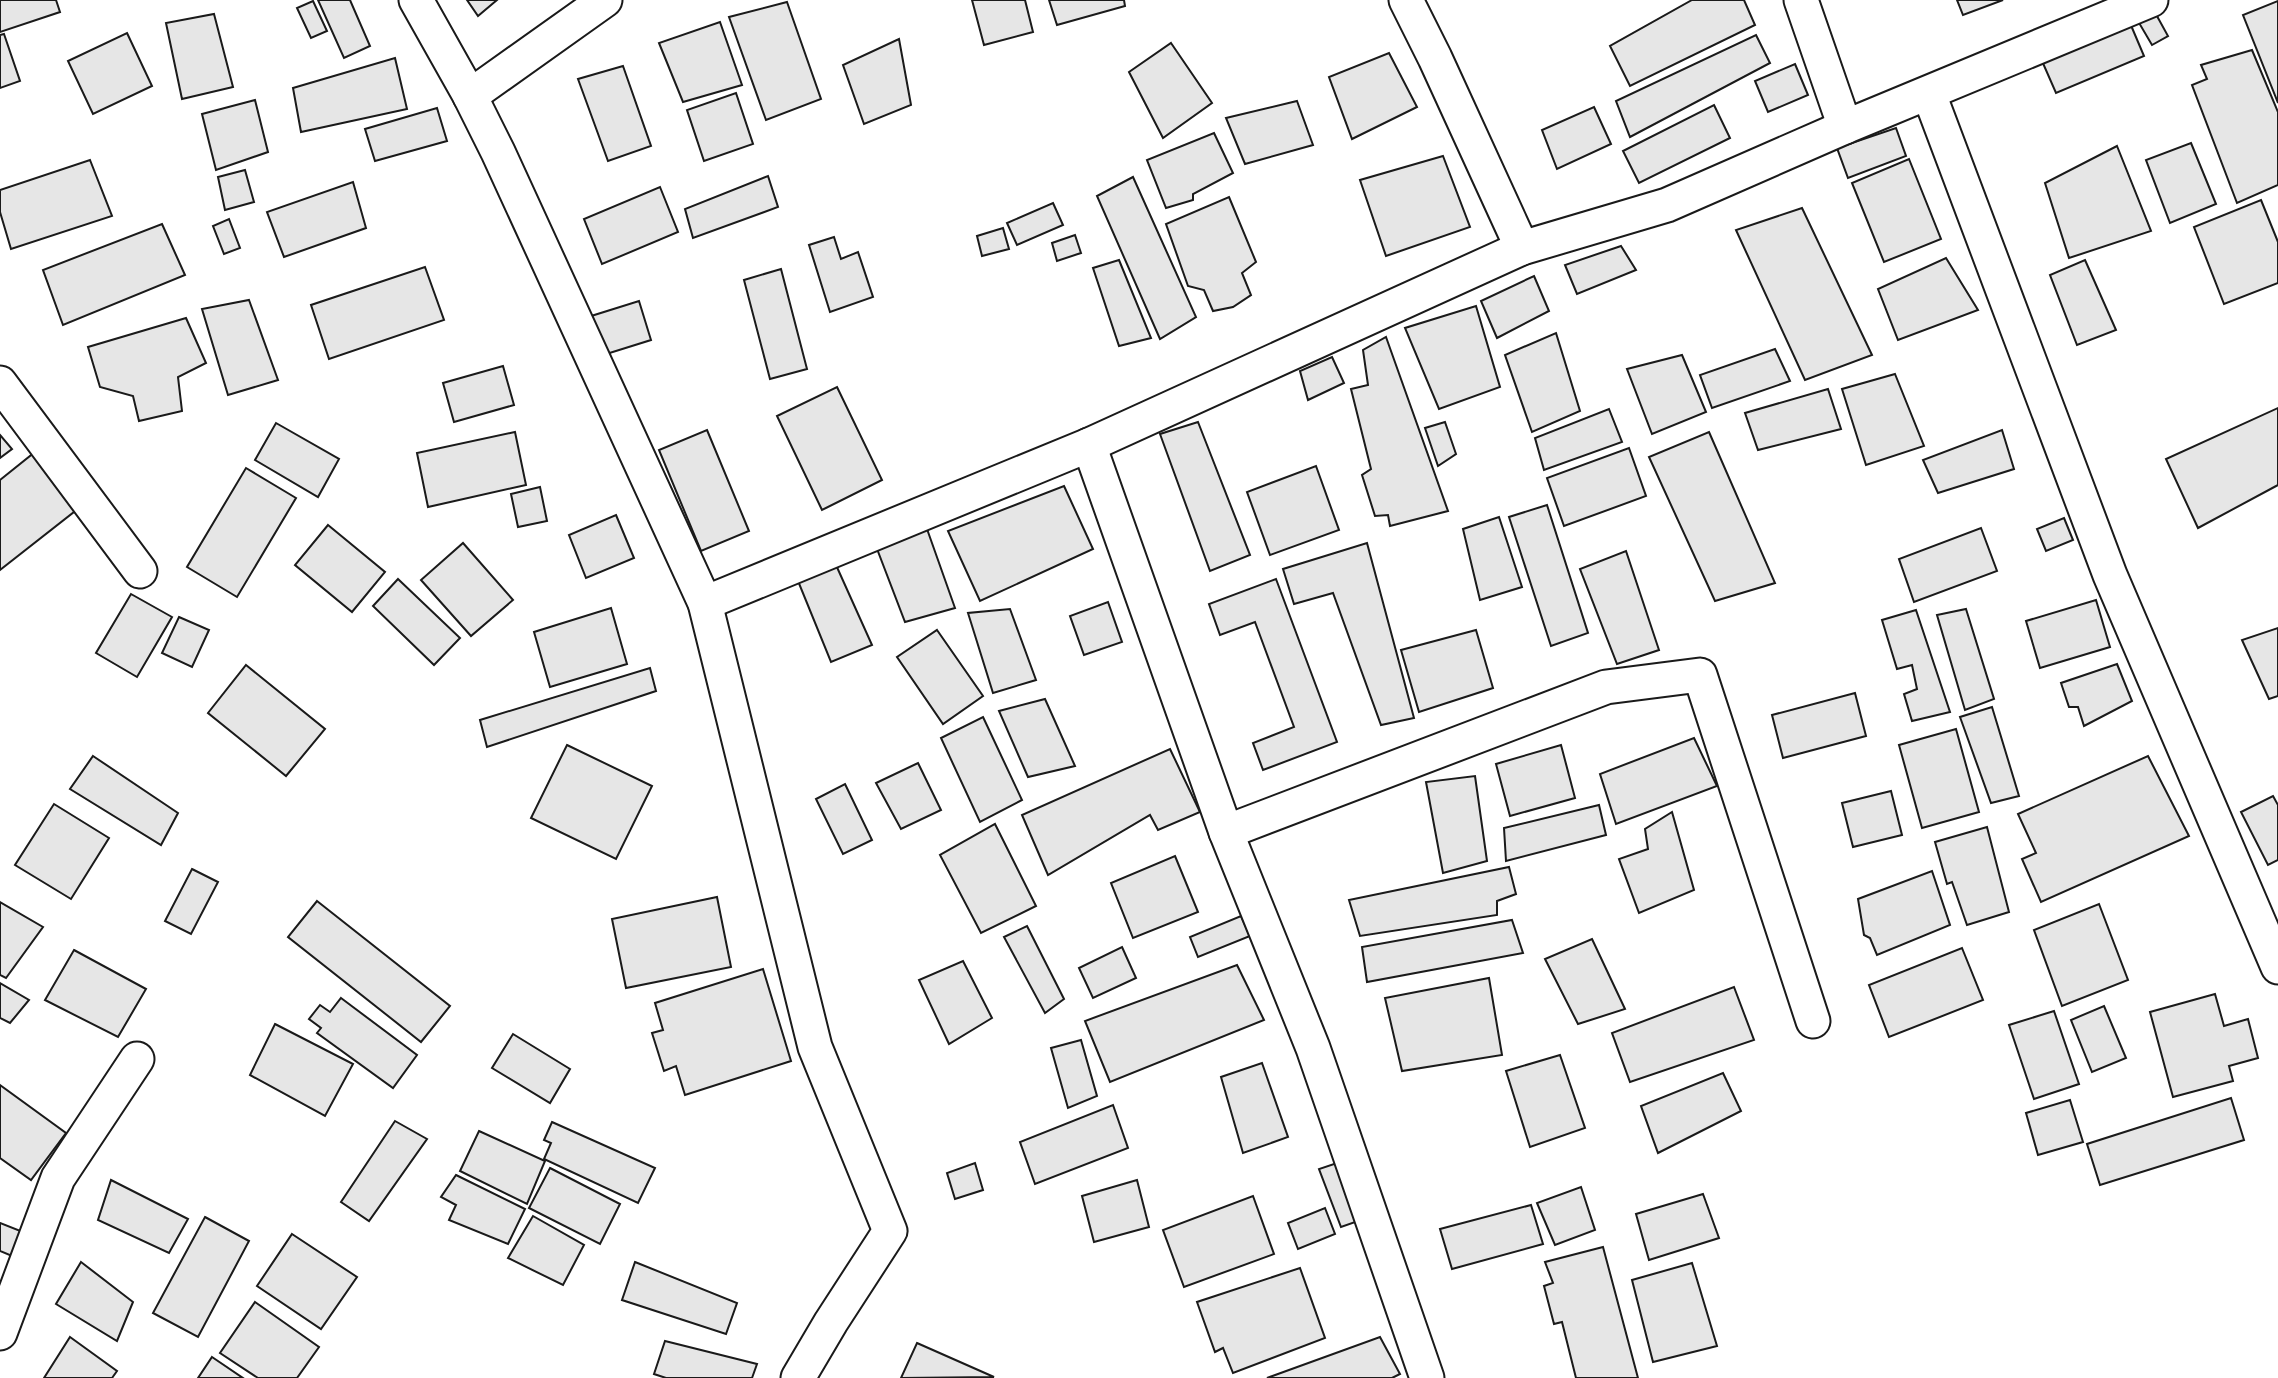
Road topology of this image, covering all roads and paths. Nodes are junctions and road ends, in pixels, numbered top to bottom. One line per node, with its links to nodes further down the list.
1 (416, 0): 7 (street)
2 (605, 0): 7 (street)
3 (1406, 0): 9 (street)
4 (1801, 0): 8 (street)
5 (2151, 0): 6 (street)
6 (1929, 94): 8 (street); 15 (street)
7 (470, 96): 13 (street)
8 (1845, 127): 9 (street)
9 (1522, 248): 11 (street)
10 (0, 383): 12 (street)
11 (1089, 445): 13 (street); 14 (street)
12 (140, 571)
13 (705, 603): 19 (street)
14 (1226, 832): 16 (street); 20 (street)
15 (2278, 967)
16 (1813, 1021)
17 (137, 1059): 18 (street)
18 (0, 1333)
19 (798, 1378)
20 (1427, 1378)

